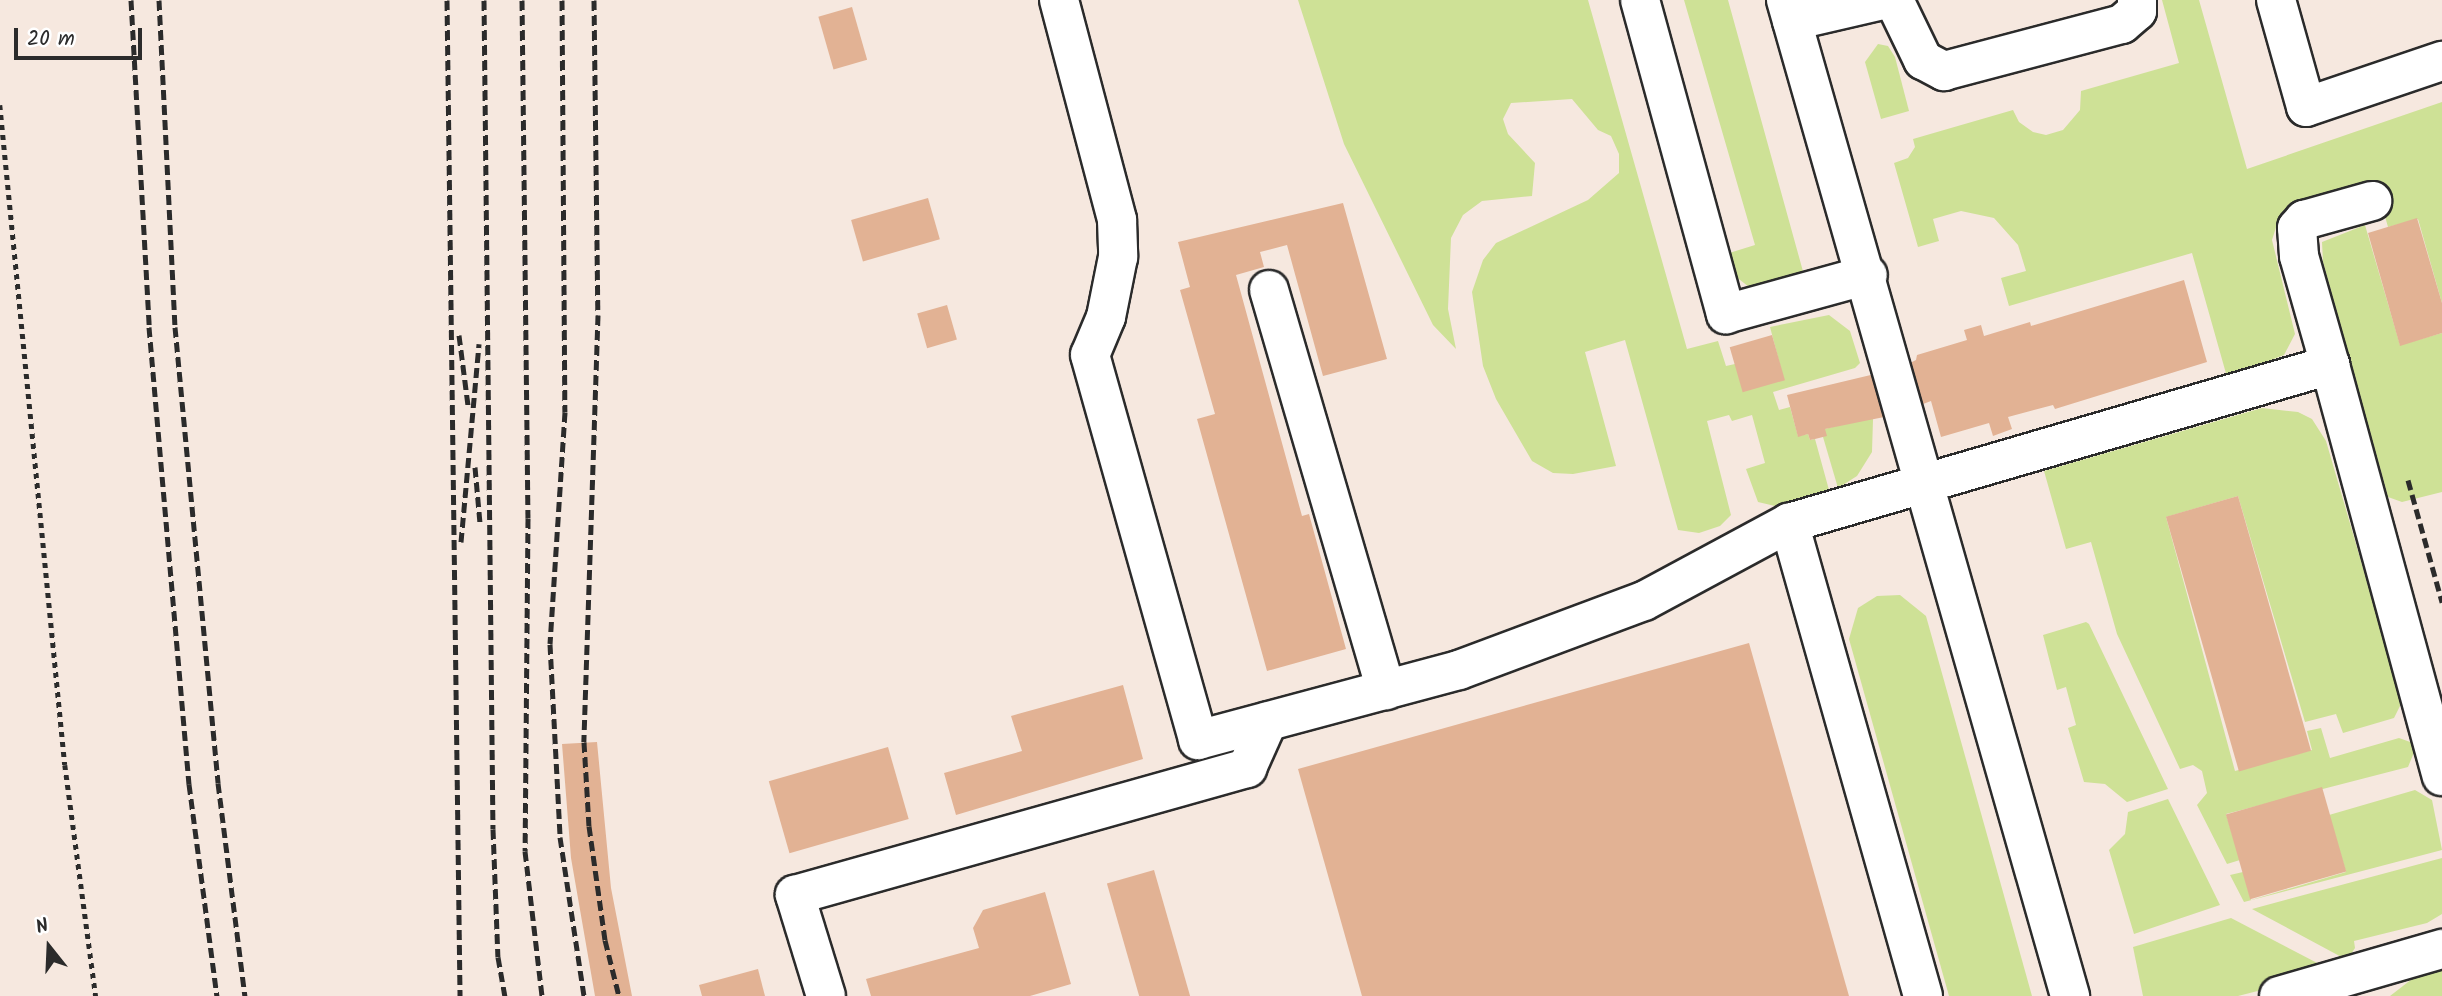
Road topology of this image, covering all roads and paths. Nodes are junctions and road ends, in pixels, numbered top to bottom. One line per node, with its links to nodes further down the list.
1 (1059, 0): 17 (lane)
2 (1640, 0): 11 (lane)
3 (1882, 0): 7 (lane)
4 (1894, 0): 5 (lane)
5 (2137, 0)
6 (2283, 2): 8 (lane)
7 (1789, 10): 11 (lane)
8 (2442, 61)
9 (0, 105): 20 (path)
10 (2372, 201): 13 (lane)
11 (1868, 275): 14 (lane)
12 (1269, 290): 16 (lane)
13 (2330, 365): 14 (lane); 18 (lane)
14 (1925, 485): 15 (lane); 23 (lane)
15 (1789, 523): 16 (lane); 22 (lane)
16 (1386, 690): 17 (lane)
17 (1268, 721): 21 (lane)
18 (2442, 776)
19 (2442, 949): 24 (lane)
20 (96, 996)
21 (826, 996)
22 (1923, 996)
23 (2070, 996)
24 (2279, 996)

